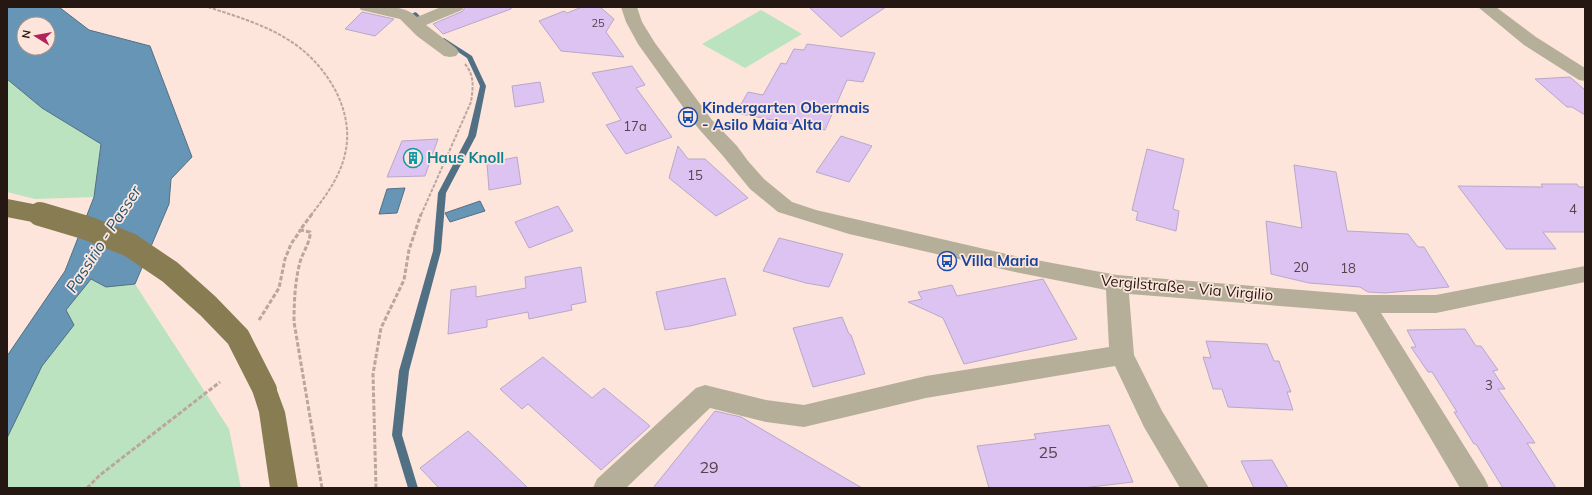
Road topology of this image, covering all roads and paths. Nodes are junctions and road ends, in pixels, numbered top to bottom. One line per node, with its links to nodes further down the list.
1 (208, 7): 10 (path)
2 (367, 7): 6 (street)
3 (456, 7): 6 (street)
4 (629, 7): 12 (street, Vergilstraße - Via Virgilio)
5 (1486, 7): 8 (street)
6 (415, 24): 7 (street)
7 (450, 52): 20 (path)
8 (1585, 76)
9 (7, 208): 18 (main road, bridge)
10 (300, 230): 14 (path); 19 (path)
11 (1585, 274): 13 (street, Vergilstraße - Via Virgilio)
12 (1117, 284): 13 (street, Vergilstraße - Via Virgilio); 15 (street)
13 (1363, 304): 23 (street)
14 (259, 320)
15 (1122, 355): 21 (street); 22 (street)
16 (220, 382): 17 (path)
17 (87, 488)
18 (284, 488)
19 (322, 488)
20 (376, 488)
21 (607, 488)
22 (1196, 488)
23 (1475, 488)

